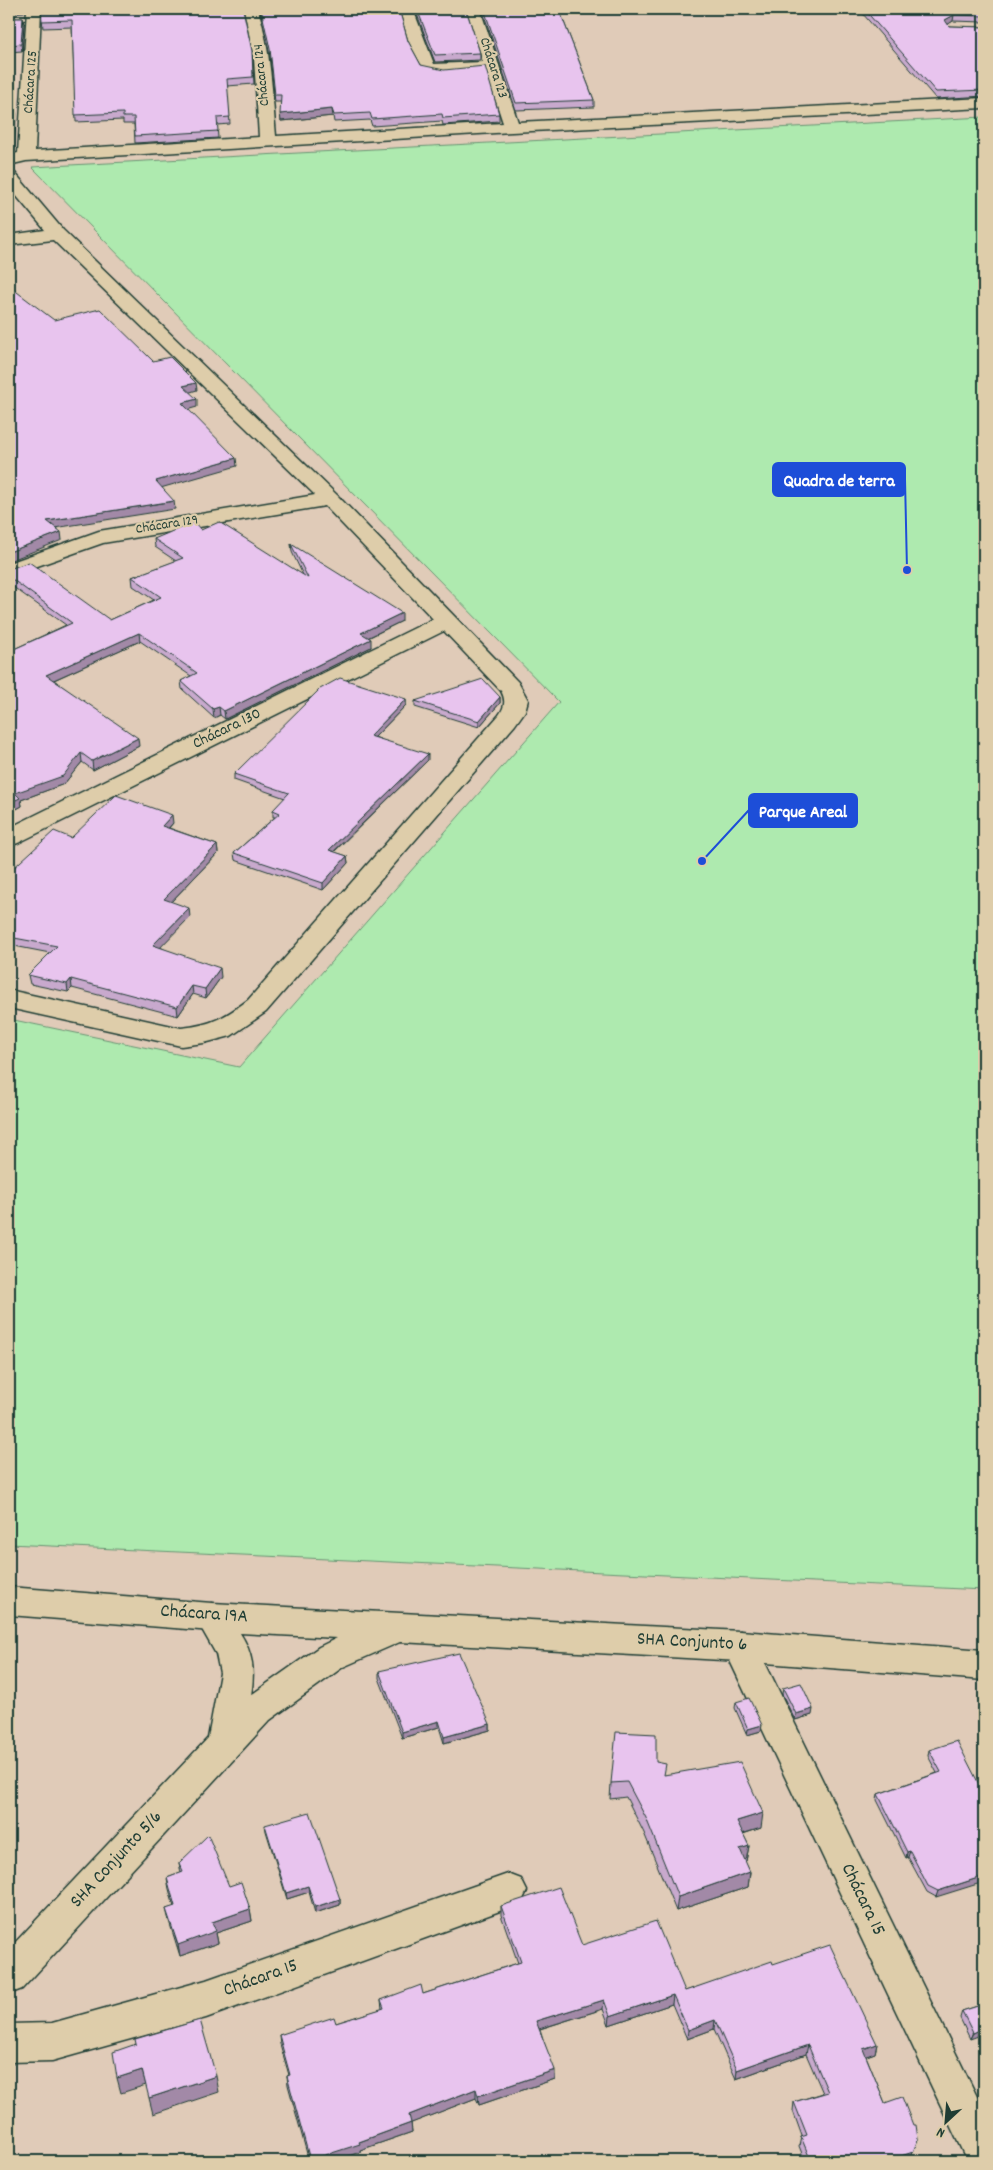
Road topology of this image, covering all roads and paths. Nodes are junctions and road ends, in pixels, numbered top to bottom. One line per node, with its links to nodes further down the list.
1 (251, 9): 9 (street, Chácara 124)
2 (406, 9): 6 (street)
3 (473, 9): 6 (street, Chácara 123)
4 (35, 13): 5 (street); 10 (street, Chácara 125)
5 (18, 19)
6 (492, 66): 8 (street, Chácara 123)
7 (984, 103): 8 (street)
8 (512, 127): 9 (street)
9 (268, 142): 10 (street)
10 (12, 162): 11 (street)
11 (57, 234): 12 (street); 13 (street)
12 (9, 240)
13 (330, 499): 14 (street, Chácara 129); 15 (street)
14 (9, 570)
15 (446, 622): 16 (street, Chácara 130); 17 (street)
16 (9, 838)
17 (9, 999)
18 (9, 1601): 19 (street, Chácara 19A)
19 (212, 1616): 20 (street, Chácara 19A); 23 (street)
20 (399, 1627): 21 (street, SHA Conjunto 6); 23 (street, SHA Conjunto 5/6)
21 (740, 1646): 22 (street, SHA Conjunto 6); 27 (street, Chácara 15)
22 (984, 1665)
23 (225, 1743): 25 (street, SHA Conjunto 5/6)
24 (508, 1891): 26 (street, Chácara 15)
25 (9, 1976)
26 (9, 2043)
27 (984, 2154)

